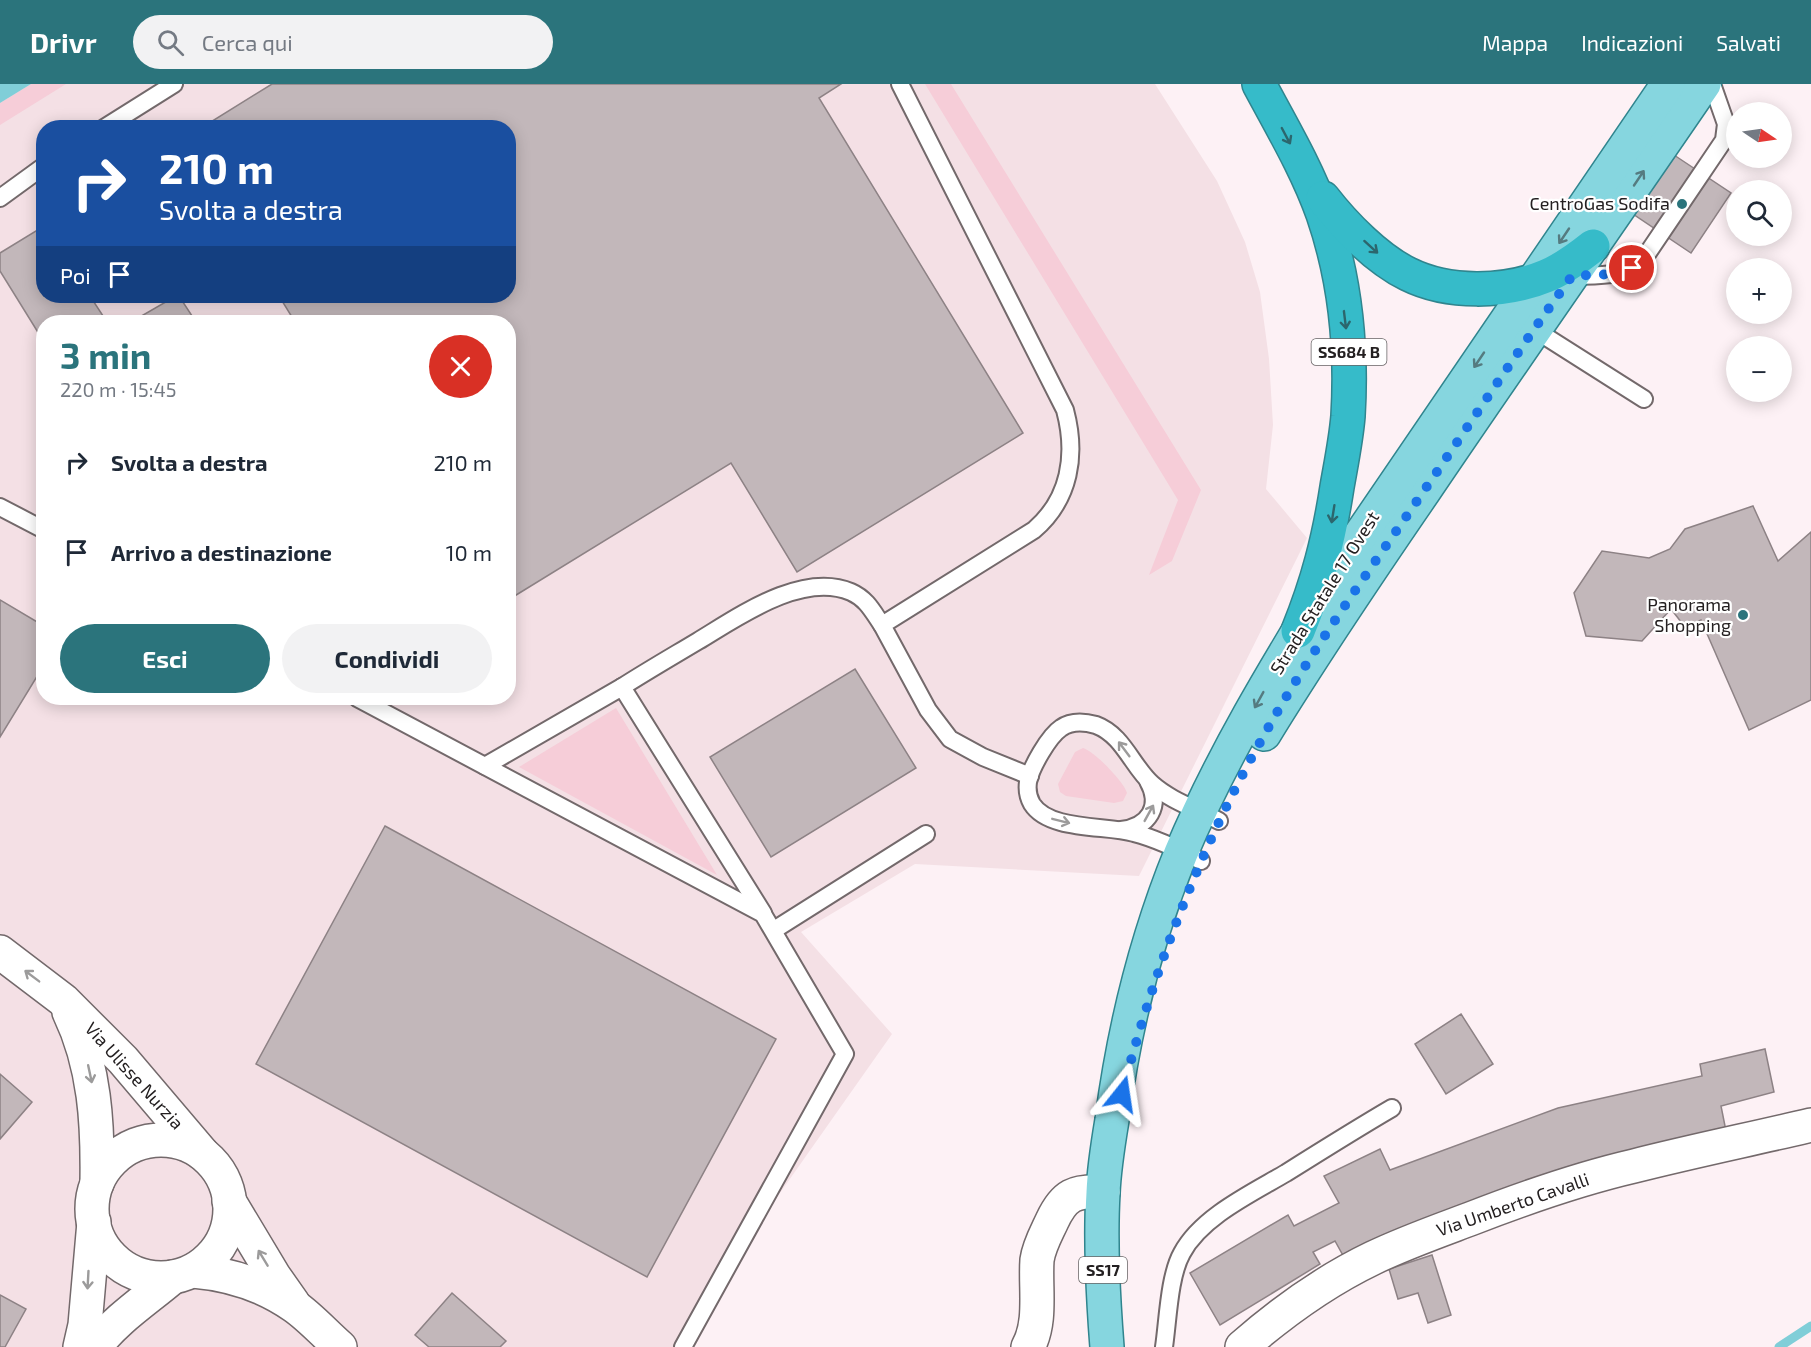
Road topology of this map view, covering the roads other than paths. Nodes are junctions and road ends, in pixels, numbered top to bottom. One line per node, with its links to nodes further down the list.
1 (174, 84): 7 (lane)
2 (900, 84): 18 (lane)
3 (1259, 84): 9 (highway, SS684 B, one-way to 9)
4 (1668, 84): 13 (main road, Strada Statale 17 Ovest, one-way to 13)
5 (1704, 84): 11 (main road, Strada Statale 17 Ovest, one-way to 5)
6 (1712, 84): 12 (lane)
7 (117, 120)
8 (36, 172): 10 (lane)
9 (1305, 172): 13 (highway, SS684 B, one-way to 13); 19 (highway, SS684 B, one-way to 19)
10 (0, 198)
11 (1593, 246): 12 (main road, Strada Statale 17 Ovest); 13 (highway, SS684 B)
12 (1572, 276): 14 (main road, Strada Statale 17 Ovest)
13 (1534, 280): 14 (main road, Strada Statale 17 Ovest)
14 (1523, 321): 15 (lane); 19 (main road, Strada Statale 17 Ovest, one-way to 19); 25 (main road, Strada Statale 17 Ovest)
15 (1644, 399)
16 (0, 507): 17 (lane)
17 (36, 526)
18 (882, 626): 20 (lane); 23 (lane)
19 (1298, 631): 25 (main road, Strada Statale 17 Ovest, one-way to 25)
20 (622, 687): 22 (lane); 29 (lane)
21 (370, 705): 22 (lane)
22 (485, 766): 29 (lane)
23 (1030, 776): 24 (lane, one-way to 23); 26 (lane, one-way to 26)
24 (1147, 779): 25 (lane); 26 (lane, one-way to 24)
25 (1210, 816): 28 (main road, Strada Statale 17 Ovest)
26 (1120, 830): 28 (lane)
27 (926, 834): 30 (lane)
28 (1192, 856): 37 (main road, Strada Statale 17 Ovest / SS17)
29 (763, 914): 30 (lane)
30 (774, 930): 45 (lane)
31 (0, 952): 32 (street, Via Ulisse Nurzia, one-way to 31)
32 (63, 1000): 35 (street, Via Ulisse Nurzia); 36 (street, Via Ulisse Nurzia, one-way to 36)
33 (1392, 1108): 48 (lane)
34 (1811, 1125): 49 (street, Via Umberto Cavalli)
35 (204, 1155): 36 (street); 38 (street)
36 (97, 1183): 39 (street)
37 (1103, 1192): 46 (street); 47 (main road, Strada Statale 17 Ovest / SS17)
38 (230, 1201): 40 (street); 41 (street, one-way to 38)
39 (94, 1222): 40 (street); 42 (street, one-way to 42)
40 (183, 1274): 41 (street); 43 (street)
41 (295, 1307): 44 (street)
42 (80, 1347)
43 (95, 1347)
44 (340, 1347)
45 (683, 1347)
46 (1028, 1347)
47 (1107, 1347)
48 (1164, 1347)
49 (1242, 1347)

